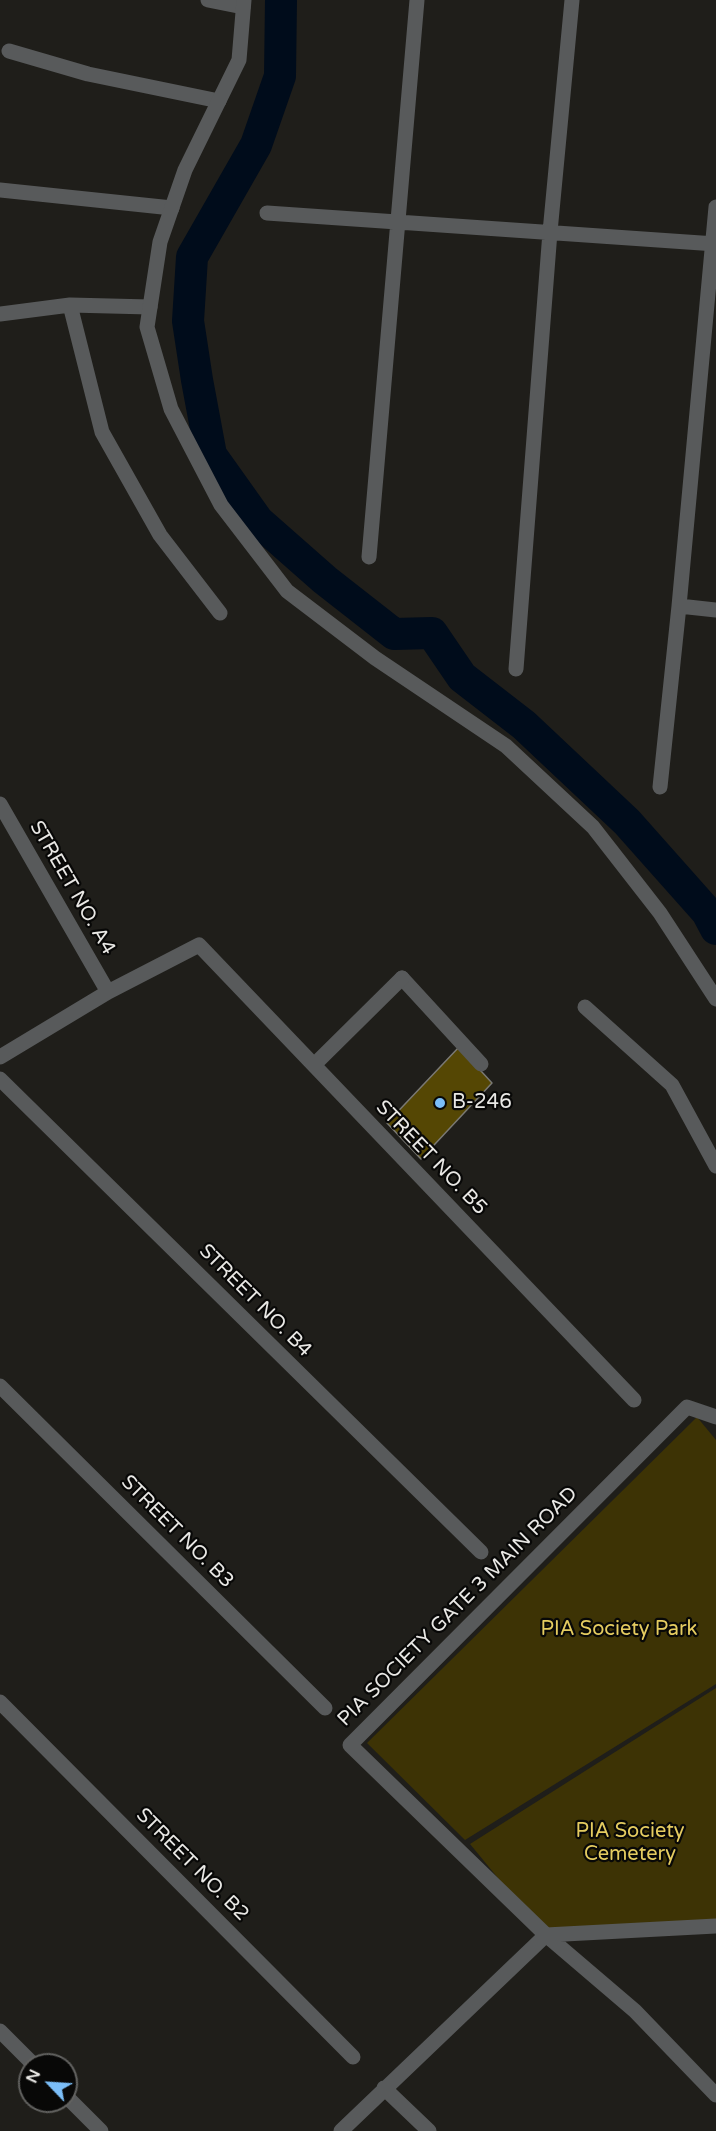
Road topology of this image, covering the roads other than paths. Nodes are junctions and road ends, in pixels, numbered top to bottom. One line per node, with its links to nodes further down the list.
1 (208, 0): 4 (street)
2 (417, 0): 11 (street)
3 (572, 0): 12 (street)
4 (243, 4): 6 (street)
5 (9, 51): 6 (street)
6 (219, 101): 9 (street)
7 (0, 190): 9 (street)
8 (716, 207): 13 (street)
9 (172, 208): 15 (street)
10 (267, 213): 11 (street)
11 (398, 222): 12 (street); 17 (street)
12 (550, 232): 13 (street); 21 (street)
13 (715, 244): 18 (street)
14 (70, 305): 15 (street); 16 (street); 20 (street)
15 (150, 307): 25 (street)
16 (0, 314)
17 (369, 556)
18 (679, 606): 19 (street); 22 (street)
19 (716, 610)
20 (220, 613)
21 (516, 669)
22 (660, 787)
23 (0, 804): 24 (street, STREET NO. A4)
24 (108, 992): 27 (street); 29 (street, STREET NO. B5)
25 (716, 999)
26 (585, 1007): 31 (street)
27 (0, 1057)
28 (481, 1064): 29 (street)
29 (314, 1065): 33 (street, STREET NO. B5)
30 (0, 1079): 35 (street, STREET NO. B4)
31 (716, 1166)
32 (0, 1386): 37 (street, STREET NO. B3)
33 (633, 1400)
34 (716, 1417): 39 (street, PIA SOCIETY GATE 3 MAIN ROAD)
35 (481, 1552)
36 (0, 1702): 42 (street, STREET NO. B2)
37 (325, 1708)
38 (716, 1926): 39 (street)
39 (546, 1935): 43 (street); 44 (street)
40 (0, 2031): 41 (street)
41 (22, 2053)
42 (353, 2057)
43 (384, 2088): 47 (street); 48 (street)
44 (716, 2095)
45 (78, 2108): 46 (street)
46 (101, 2131)
47 (341, 2131)
48 (429, 2131)

